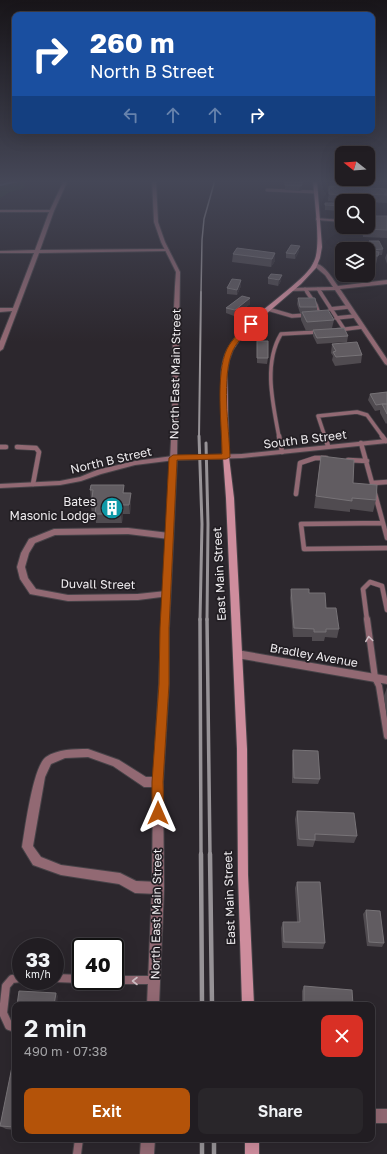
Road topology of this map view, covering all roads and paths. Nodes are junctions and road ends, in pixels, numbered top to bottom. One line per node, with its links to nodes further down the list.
1 (43, 234): 5 (street)
2 (160, 234): 4 (street, North East Main Street)
3 (319, 234): 7 (main road, East Main Street)
4 (167, 250): 5 (street); 34 (street, North East Main Street)
5 (37, 251): 6 (street); 14 (street)
6 (0, 252)
7 (315, 264): 9 (street); 12 (main road, East Main Street)
8 (387, 282): 9 (street)
9 (335, 288): 11 (street); 13 (street)
10 (305, 289): 11 (street); 12 (street); 15 (lane)
11 (318, 289): 16 (lane)
12 (291, 290): 15 (main road, East Main Street)
13 (348, 307): 16 (lane); 18 (street)
14 (16, 309): 17 (street); 24 (street)
15 (268, 309): 33 (main road, East Main Street)
16 (330, 309): 19 (lane)
17 (0, 310)
18 (355, 316): 19 (lane); 20 (street)
19 (336, 318): 21 (lane)
20 (362, 327): 21 (lane); 25 (street)
21 (344, 329): 22 (lane)
22 (336, 330)
23 (321, 332): 32 (lane)
24 (0, 349)
25 (387, 364)
26 (387, 441): 27 (street, South B Street); 28 (lane)
27 (361, 443): 28 (street, South B Street); 37 (lane)
28 (328, 446): 32 (street, South B Street)
29 (0, 447): 30 (lane)
30 (6, 447)
31 (17, 447): 40 (lane)
32 (282, 452): 33 (street, South B Street)
33 (226, 457): 34 (street, North B Street); 50 (main road, East Main Street)
34 (173, 458): 40 (street, North B Street); 44 (street, North East Main Street)
35 (328, 459): 42 (lane)
36 (342, 460): 37 (lane)
37 (367, 461): 39 (lane)
38 (387, 482): 39 (lane)
39 (373, 483): 43 (lane)
40 (33, 484): 41 (street, North B Street)
41 (0, 486)
42 (296, 494)
43 (383, 523): 45 (lane); 46 (lane)
44 (169, 536): 48 (street, North East Main Street); 48 (street, Duvall Street)
45 (387, 538)
46 (387, 548)
47 (385, 585): 49 (lane); 51 (lane, one-way to 47)
48 (166, 594): 54 (street, North East Main Street)
49 (387, 610)
50 (237, 654): 51 (street, Bradley Avenue); 60 (main road, East Main Street)
51 (375, 678): 52 (street, Bradley Avenue); 53 (lane)
52 (387, 680)
53 (387, 736)
54 (158, 782): 55 (street, North East Main Street); 55 (street)
55 (158, 888): 58 (street, North East Main Street)
56 (12, 979): 61 (lane)
57 (124, 980): 58 (lane, one-way to 57)
58 (154, 980): 59 (street, North East Main Street)
59 (153, 1002)
60 (248, 1002)
61 (12, 1027)
62 (375, 1116): 63 (street)
63 (387, 1116)
64 (79, 1142): 67 (lane)
65 (148, 1142): 68 (street)
66 (252, 1142): 69 (main road)
67 (77, 1154)
68 (147, 1154)
69 (252, 1154)

